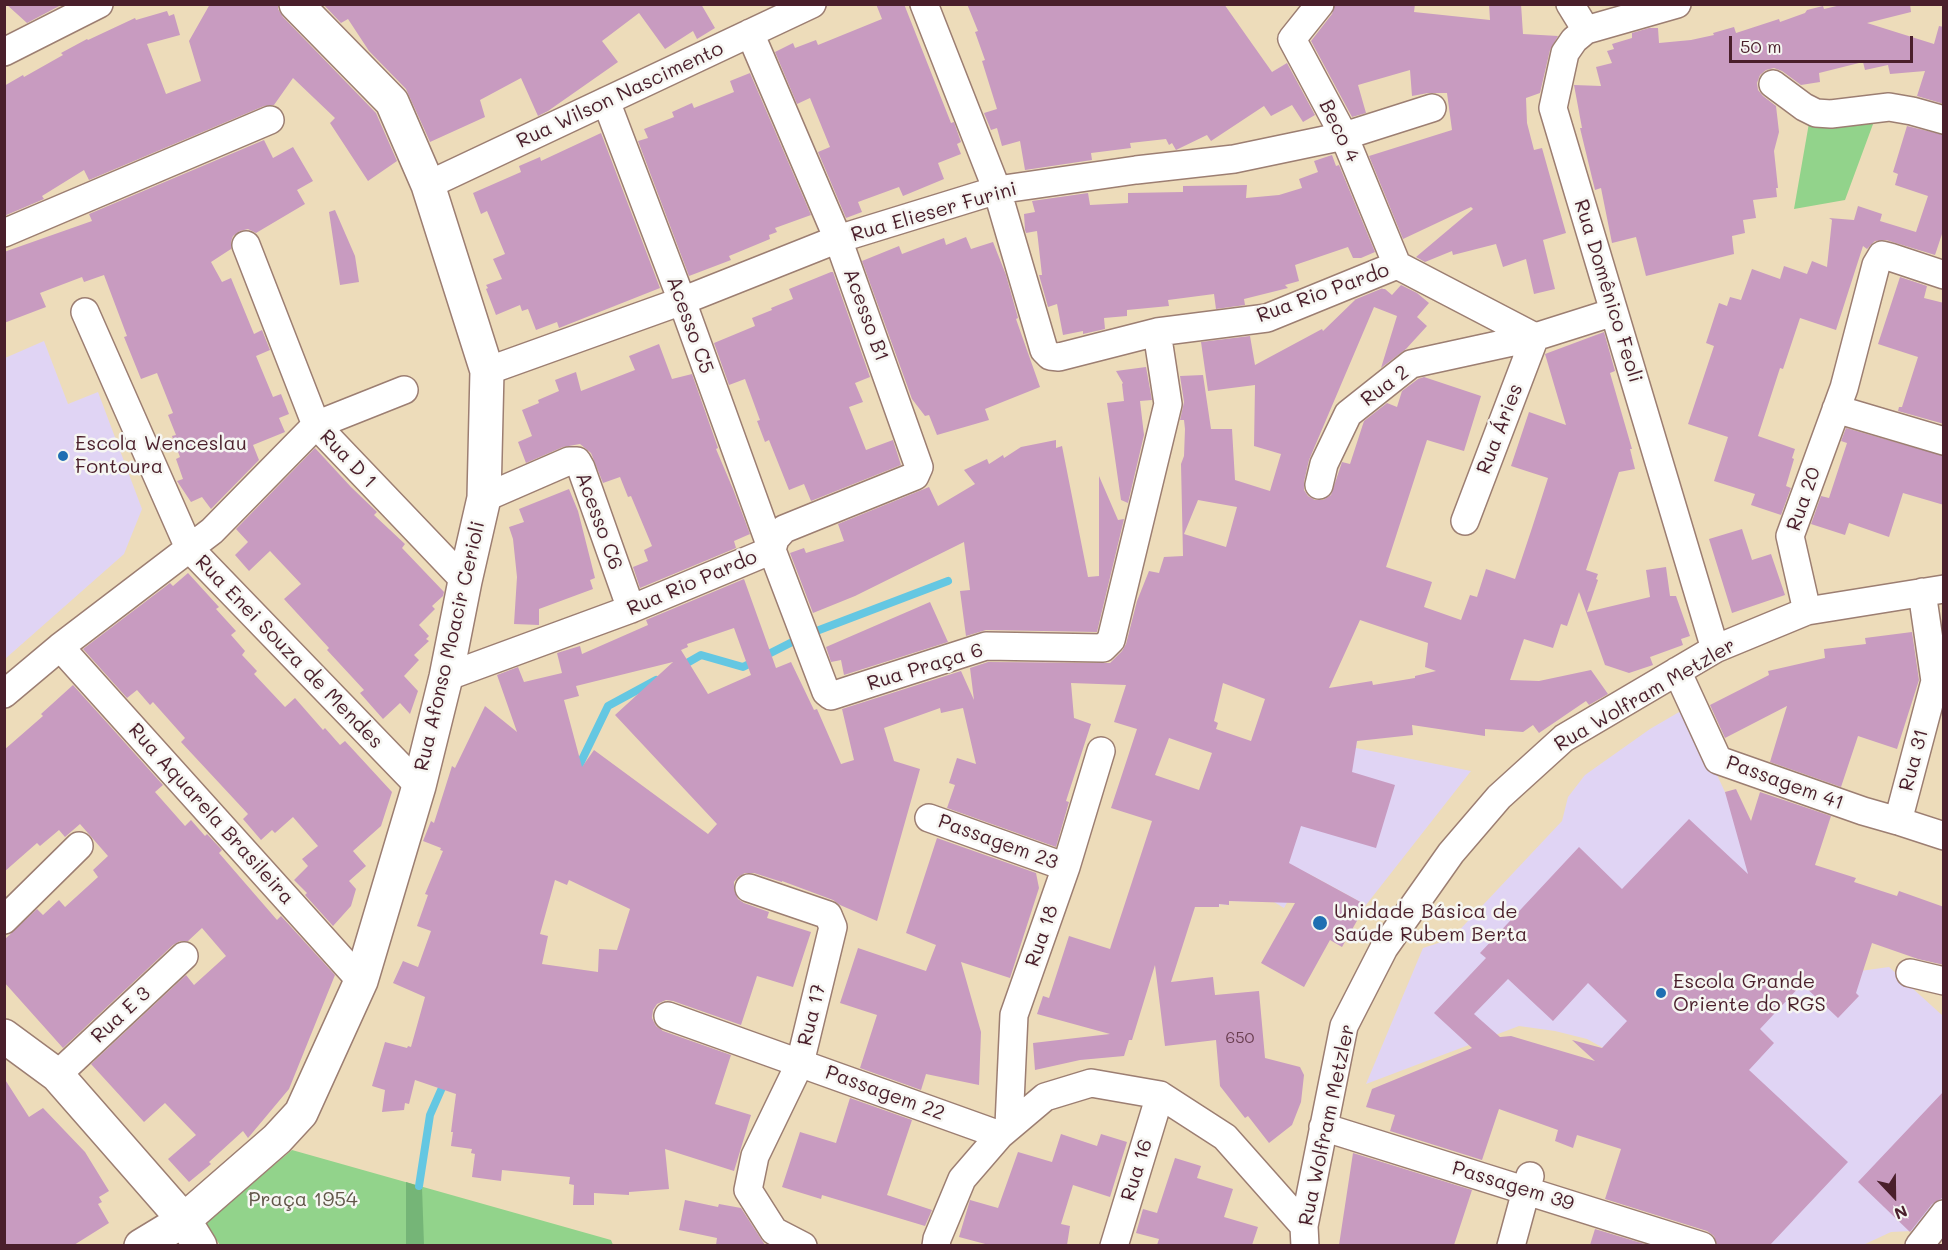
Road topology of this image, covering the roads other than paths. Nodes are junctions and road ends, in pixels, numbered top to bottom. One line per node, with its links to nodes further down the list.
1 (99, 4): 11 (street)
2 (296, 4): 18 (street, Rua Afonso Moacir Cerioli)
3 (924, 4): 19 (street)
4 (1320, 4): 17 (street, Beco 4)
5 (1570, 4): 9 (street)
6 (1677, 4): 8 (street)
7 (798, 7): 10 (street, Rua Wilson Nascimento)
8 (1649, 8): 9 (street)
9 (1586, 30): 27 (street, Rua Domênico Feoli)
10 (750, 33): 13 (street, Rua Wilson Nascimento); 21 (street, Acesso B1)
11 (4, 52)
12 (1773, 84): 16 (street)
13 (606, 101): 18 (street, Rua Wilson Nascimento); 25 (street, Acesso C5)
14 (1432, 108): 17 (street, Rua Elieser Furini)
15 (270, 120): 20 (street)
16 (1944, 120)
17 (1344, 136): 19 (street, Rua Elieser Furini); 23 (street, Beco 4)
18 (428, 185): 30 (street, Rua Afonso Moacir Cerioli)
19 (997, 190): 21 (street, Rua Elieser Furini); 28 (street, Rua Rio Pardo)
20 (4, 232)
21 (838, 239): 25 (street, Rua Elieser Furini); 35 (street, Acesso B1)
22 (246, 245): 33 (street, Rua D 1)
23 (1397, 265): 28 (street, Rua Rio Pardo); 29 (street, Rua Rio Pardo)
24 (1944, 275): 32 (street, Rua 20)
25 (681, 301): 30 (street, Rua Elieser Furini); 40 (street, Acesso C5)
26 (85, 312): 39 (street, Rua Enei Souza de Mendes)
27 (1614, 312): 29 (street); 46 (street, Rua Domênico Feoli)
28 (1157, 332): 40 (street, Rua Praça 6)
29 (1535, 337): 36 (street, Rua 2); 38 (street, Rua Áries)
30 (487, 371): 37 (street, Rua Afonso Moacir Cerioli)
31 (404, 390): 33 (street)
32 (1840, 399): 34 (street); 44 (street, Rua 20)
33 (316, 425): 39 (street); 41 (street, Rua D 1)
34 (1944, 441)
35 (919, 467): 40 (street, Rua Rio Pardo)
36 (1319, 485)
37 (484, 498): 41 (street, Rua Afonso Moacir Cerioli); 43 (street, Acesso C6)
38 (1465, 521)
39 (189, 548): 45 (street); 51 (street, Rua Enei Souza de Mendes)
40 (772, 550): 43 (street, Rua Rio Pardo)
41 (465, 581): 48 (street, Rua Afonso Moacir Cerioli)
42 (1933, 590): 44 (street, Rua Wolfram Metzler); 53 (street, Rua 31)
43 (631, 609): 48 (street, Rua Rio Pardo)
44 (1807, 611): 46 (street, Rua Wolfram Metzler)
45 (60, 647): 49 (street); 61 (street, Rua Aquarela Brasileira)
46 (1715, 649): 47 (street, Rua Wolfram Metzler)
47 (1677, 671): 53 (street, Passagem 41); 68 (street, Rua Wolfram Metzler)
48 (446, 676): 51 (street, Rua Afonso Moacir Cerioli)
49 (4, 694)
50 (1101, 751): 56 (street, Rua 18)
51 (419, 786): 61 (street, Rua Afonso Moacir Cerioli)
52 (929, 818): 56 (street, Passagem 23)
53 (1898, 821): 54 (street, Passagem 41)
54 (1944, 836)
55 (79, 846): 58 (street)
56 (1066, 867): 69 (street, Rua 18)
57 (749, 888): 65 (street, Rua 17)
58 (4, 920)
59 (184, 956): 66 (street, Rua E 3)
60 (1910, 974): 62 (street)
61 (361, 981): 72 (street, Rua Afonso Moacir Cerioli)
62 (1944, 981)
63 (668, 1017): 65 (street, Passagem 22)
64 (4, 1036): 66 (street)
65 (801, 1063): 69 (street, Passagem 22); 74 (street, Rua 17)
66 (57, 1075): 72 (street)
67 (1160, 1095): 69 (street); 73 (street); 78 (street, Rua 16)
68 (1323, 1127): 70 (street, Passagem 39); 73 (street, Rua Wolfram Metzler)
69 (1005, 1130): 77 (street)
70 (1528, 1183): 79 (street); 80 (street, Passagem 39)
71 (1944, 1214): 81 (street)
72 (192, 1233): 75 (street, Rua Afonso Moacir Cerioli)
73 (1304, 1235)
74 (772, 1238): 76 (street)
75 (141, 1245)
76 (803, 1245)
77 (936, 1245)
78 (1114, 1245)
79 (1512, 1245)
80 (1702, 1245)
81 (1918, 1245)

